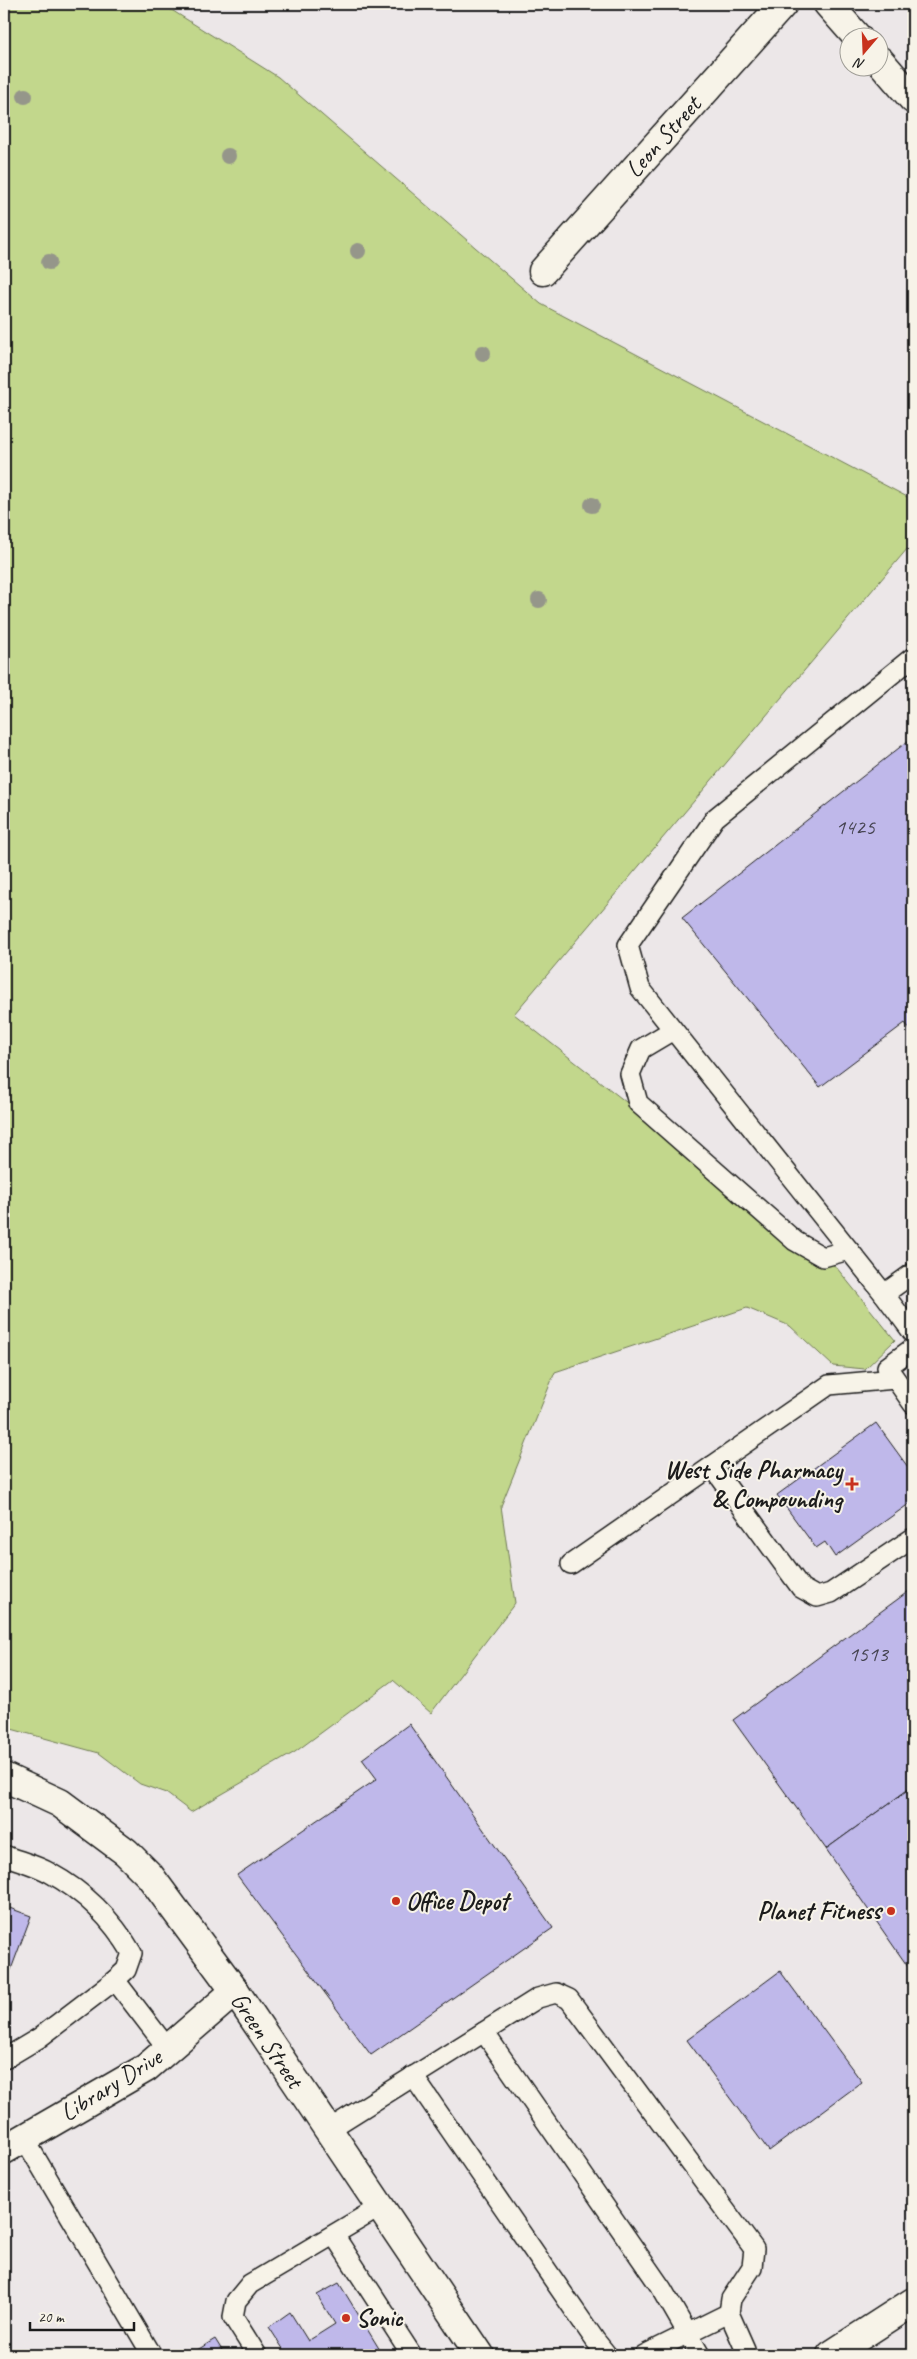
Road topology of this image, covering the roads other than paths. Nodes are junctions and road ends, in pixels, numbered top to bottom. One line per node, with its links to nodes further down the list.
1 (783, 4): 6 (street, Leon Street)
2 (828, 4): 3 (street)
3 (849, 28)
4 (890, 73): 5 (street)
5 (913, 99)
6 (543, 271)
7 (913, 657): 8 (lane)
8 (673, 1030): 9 (lane); 9 (lane)
9 (849, 1250): 11 (lane)
10 (913, 1273): 11 (lane)
11 (884, 1294): 12 (lane)
12 (913, 1333)
13 (913, 1348): 14 (lane)
14 (891, 1373): 15 (lane); 16 (lane)
15 (913, 1404)
16 (712, 1466): 17 (lane); 18 (lane)
17 (913, 1538)
18 (572, 1564)
19 (4, 1777): 22 (street, Green Street)
20 (4, 1855): 21 (lane)
21 (115, 1980): 24 (lane); 25 (lane)
22 (234, 1991): 24 (street, Library Drive); 27 (street, Green Street)
23 (484, 2032): 26 (lane); 32 (lane); 33 (lane)
24 (168, 2048): 28 (street, Library Drive)
25 (4, 2059)
26 (413, 2076): 27 (lane); 38 (lane)
27 (328, 2130): 29 (street, Green Street)
28 (14, 2144): 34 (lane)
29 (380, 2207): 30 (lane); 37 (street, Green Street)
30 (334, 2235): 35 (lane); 36 (lane)
31 (913, 2302): 42 (street)
32 (729, 2313): 33 (lane); 41 (lane)
33 (688, 2334): 39 (lane); 40 (lane)
34 (152, 2355)
35 (257, 2355)
36 (412, 2355)
37 (480, 2355)
38 (607, 2355)
39 (644, 2355)
40 (700, 2355)
41 (746, 2355)
42 (831, 2355)

